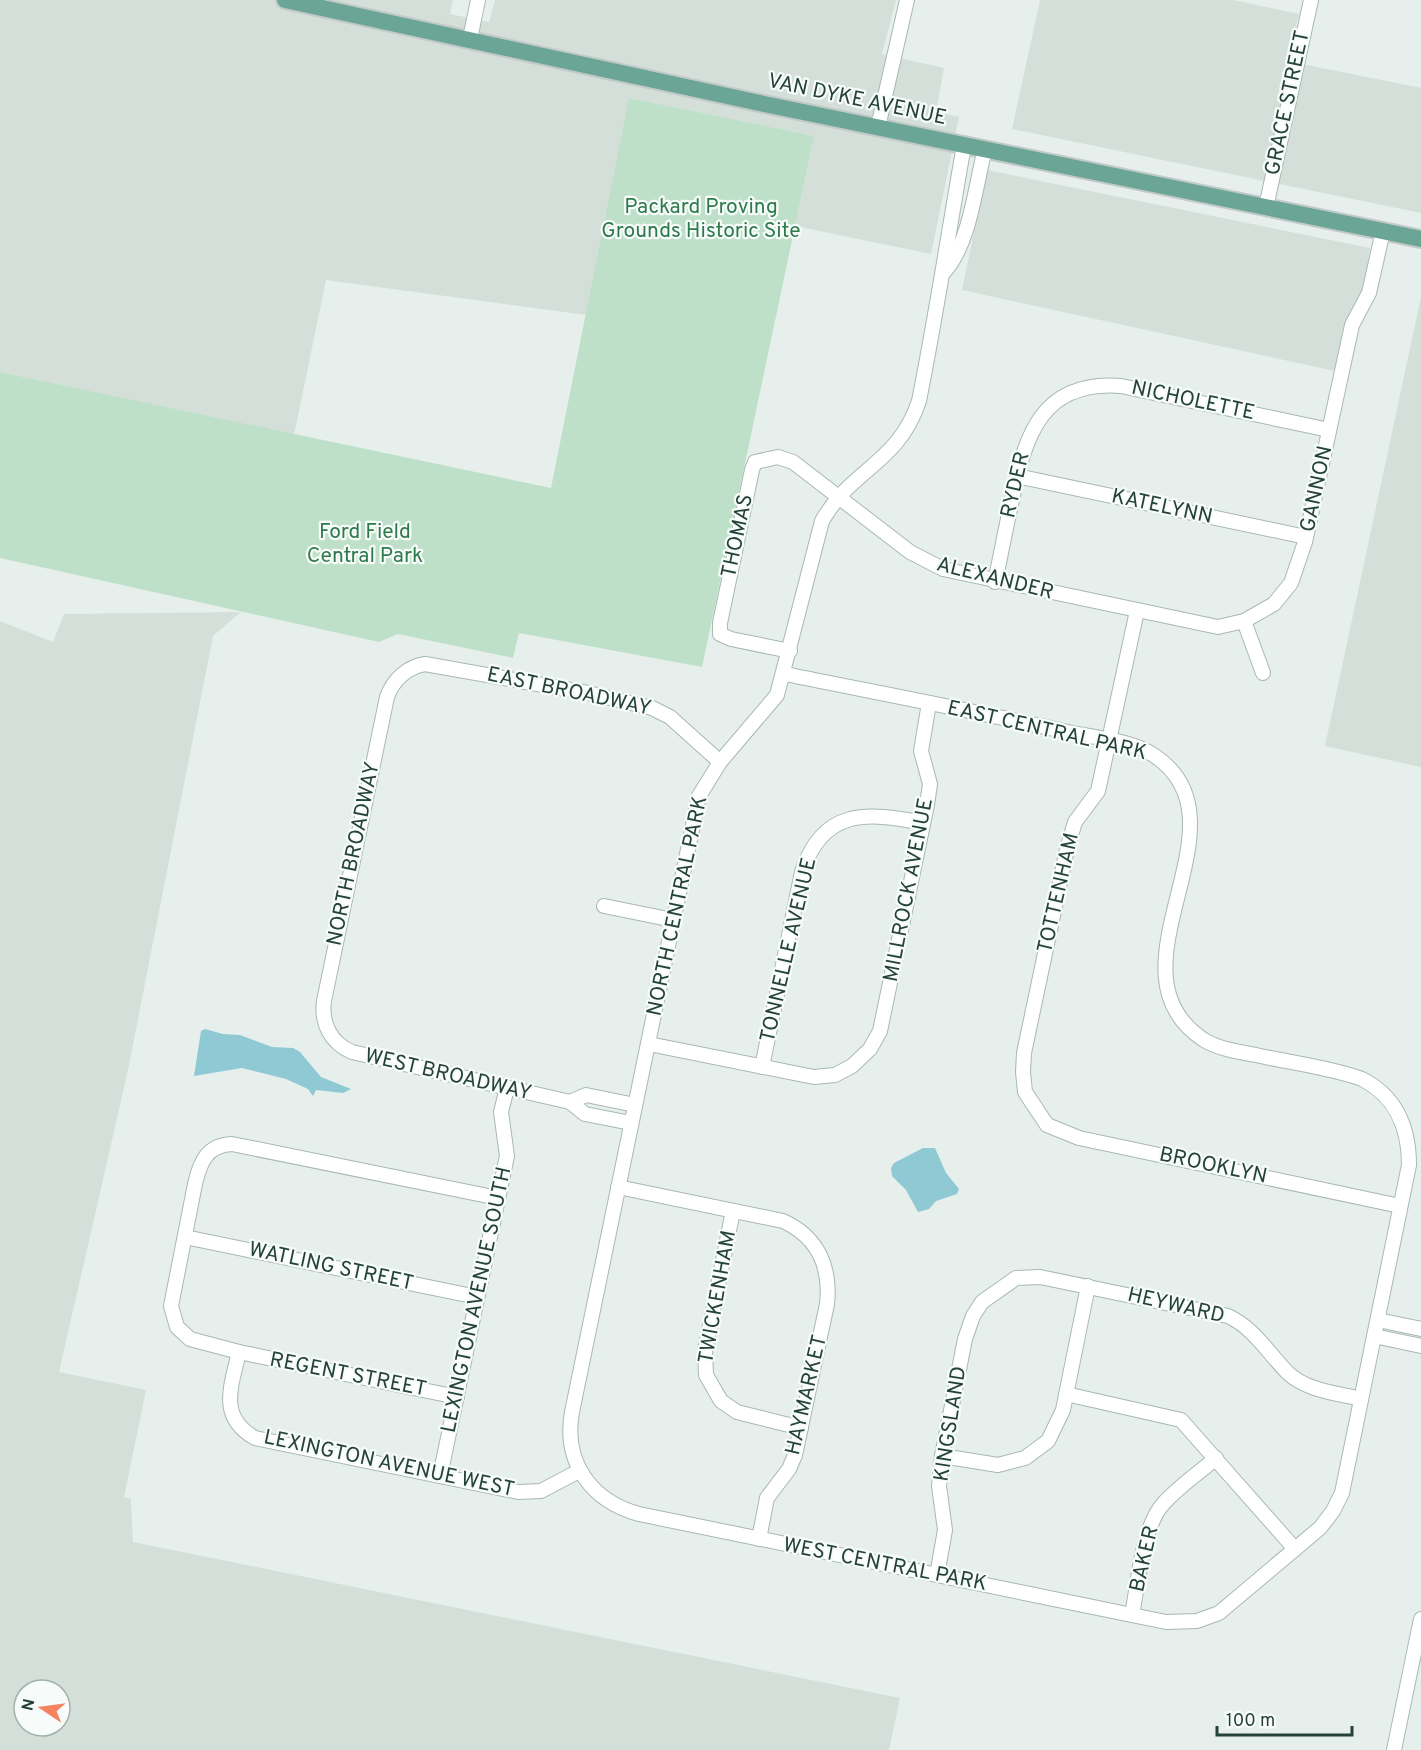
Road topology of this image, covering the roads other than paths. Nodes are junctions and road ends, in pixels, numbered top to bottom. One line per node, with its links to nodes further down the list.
1 (285, 0): 5 (main road, VAN DYKE AVENUE)
2 (477, 0): 5 (street)
3 (907, 0): 6 (street)
4 (1311, 0): 9 (street, GRACE STREET)
5 (470, 39): 6 (main road, VAN DYKE AVENUE)
6 (878, 127): 7 (main road, VAN DYKE AVENUE)
7 (964, 145): 8 (main road, VAN DYKE AVENUE); 12 (street, NORTH CENTRAL PARK)
8 (985, 149): 9 (main road, VAN DYKE AVENUE); 12 (street, NORTH CENTRAL PARK)
9 (1266, 207): 10 (main road, VAN DYKE AVENUE)
10 (1383, 231): 11 (main road, VAN DYKE AVENUE); 14 (street, GANNON)
11 (1421, 239)
12 (944, 272): 16 (street, NORTH CENTRAL PARK)
13 (1058, 400): 14 (street, NICHOLETTE); 15 (street, RYDER)
14 (1329, 429): 17 (street, GANNON)
15 (1017, 477): 17 (street, KATELYNN); 18 (street, RYDER)
16 (839, 495): 18 (street, ALEXANDER); 21 (street, NORTH CENTRAL PARK); 21 (street, THOMAS)
17 (1306, 537): 20 (street, GANNON)
18 (995, 582): 19 (street, ALEXANDER)
19 (1137, 612): 20 (street, GANNON); 26 (street, TOTTENHAM)
20 (1244, 621): 22 (street)
21 (790, 651): 24 (street, NORTH CENTRAL PARK)
22 (1263, 673)
23 (402, 674): 27 (street, EAST BROADWAY); 31 (street, NORTH BROADWAY)
24 (785, 674): 25 (street, EAST CENTRAL PARK); 27 (street, NORTH CENTRAL PARK)
25 (929, 704): 26 (street, EAST CENTRAL PARK); 28 (street, MILLROCK AVENUE)
26 (1109, 741): 38 (street, TOTTENHAM); 43 (street, EAST CENTRAL PARK)
27 (720, 762): 30 (street, NORTH CENTRAL PARK)
28 (924, 823): 33 (street, TONNELLE AVENUE); 33 (street, MILLROCK AVENUE)
29 (604, 906): 30 (street)
30 (673, 920): 32 (street, NORTH CENTRAL PARK)
31 (332, 1037): 34 (street, WEST BROADWAY)
32 (649, 1044): 33 (street); 37 (street, NORTH CENTRAL PARK)
33 (762, 1067)
34 (507, 1088): 36 (street, WEST BROADWAY); 42 (street, LEXINGTON AVENUE SOUTH)
35 (610, 1100): 36 (street, WEST BROADWAY); 37 (street, WEST BROADWAY); 39 (street)
36 (570, 1102): 39 (street, WEST BROADWAY)
37 (635, 1105): 40 (street, NORTH CENTRAL PARK)
38 (1035, 1110): 43 (street, BROOKLYN)
39 (606, 1118): 40 (street, WEST BROADWAY)
40 (631, 1123): 41 (street, NORTH CENTRAL PARK)
41 (618, 1186): 44 (street); 60 (street, NORTH CENTRAL PARK)
42 (498, 1198): 45 (street, REGENT STREET); 48 (street, LEXINGTON AVENUE SOUTH)
43 (1400, 1206): 49 (street)
44 (733, 1211): 57 (street, HAYMARKET); 57 (street, TWICKENHAM)
45 (184, 1237): 48 (street, WATLING STREET); 53 (street, REGENT STREET)
46 (1002, 1286): 47 (street, HEYWARD); 58 (street, KINGSLAND)
47 (1088, 1286): 54 (street); 56 (street, HEYWARD)
48 (477, 1297): 55 (street, LEXINGTON AVENUE SOUTH)
49 (1378, 1320): 50 (street); 51 (street)
50 (1421, 1329)
51 (1374, 1336): 52 (street); 56 (street)
52 (1421, 1346)
53 (238, 1352): 55 (street, REGENT STREET); 61 (street, LEXINGTON AVENUE WEST)
54 (1066, 1394): 58 (street); 59 (street)
55 (457, 1397): 61 (street, LEXINGTON AVENUE SOUTH)
56 (1361, 1399): 63 (street)
57 (801, 1428): 62 (street, HAYMARKET)
58 (942, 1456): 64 (street, KINGSLAND)
59 (1216, 1458): 63 (street); 65 (street, BAKER)
60 (577, 1465): 61 (street, LEXINGTON AVENUE WEST); 62 (street, WEST CENTRAL PARK)
61 (440, 1476)
62 (759, 1539): 64 (street, WEST CENTRAL PARK)
63 (1295, 1549): 65 (street, WEST CENTRAL PARK)
64 (937, 1575): 65 (street, WEST CENTRAL PARK)
65 (1132, 1615)
66 (1421, 1619): 67 (street)
67 (1394, 1750)

